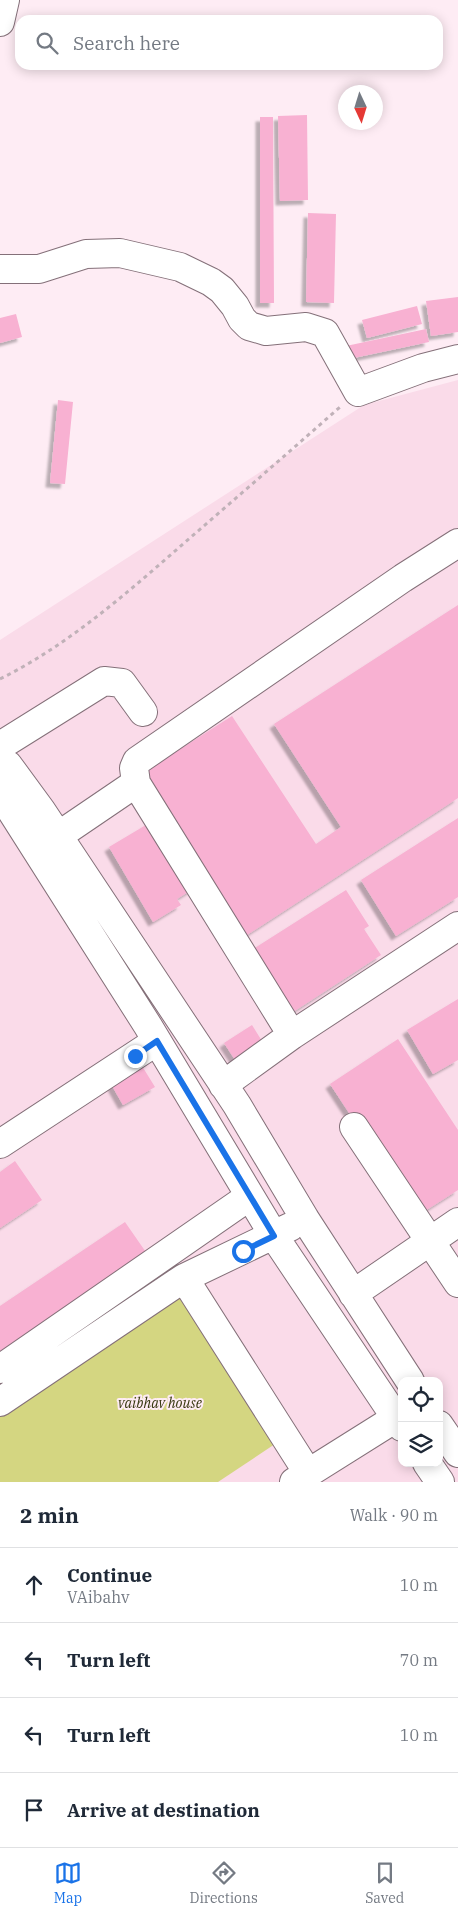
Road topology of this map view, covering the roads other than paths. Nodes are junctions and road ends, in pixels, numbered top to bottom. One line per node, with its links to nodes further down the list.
1 (4, 0): 2 (street)
2 (0, 22)
3 (0, 269): 4 (street)
4 (458, 359)
5 (458, 543): 8 (street)
6 (143, 712): 7 (street)
7 (0, 769): 9 (street); 12 (street)
8 (136, 782): 9 (street); 11 (street)
9 (58, 836): 13 (street)
10 (458, 926): 11 (street)
11 (292, 1035): 13 (street)
12 (157, 1041): 14 (street); 16 (street)
13 (230, 1095): 14 (street); 18 (street)
14 (206, 1123): 17 (street)
15 (354, 1127): 21 (street)
16 (0, 1144)
17 (250, 1196): 20 (street); 25 (street)
18 (304, 1219): 20 (street); 24 (street)
19 (458, 1222): 21 (street)
20 (274, 1236): 22 (street); 28 (street)
21 (430, 1242): 23 (street); 24 (street)
22 (184, 1278): 27 (street); 33 (street)
23 (458, 1284)
24 (352, 1294): 26 (street)
25 (0, 1369)
26 (407, 1377)
27 (0, 1402)
28 (398, 1422)
29 (398, 1424): 33 (street)
30 (443, 1430): 31 (street)
31 (458, 1453)
32 (430, 1467): 34 (street)
33 (301, 1477)
34 (440, 1482)

